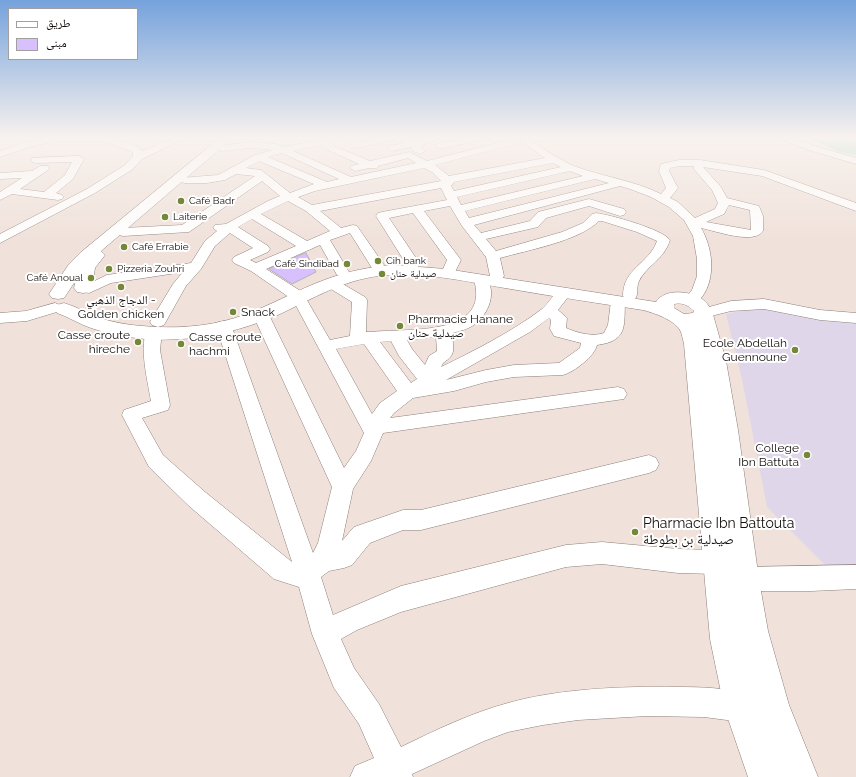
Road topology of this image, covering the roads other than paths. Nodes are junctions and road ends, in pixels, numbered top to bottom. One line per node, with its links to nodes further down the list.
1 (22, 173): 22 (street)
2 (37, 173): 32 (street)
3 (71, 173): 33 (street)
4 (119, 173): 37 (street)
5 (187, 173): 73 (main road)
6 (191, 173): 25 (main road)
7 (230, 173): 25 (street)
8 (259, 173): 23 (street)
9 (301, 173): 30 (street)
10 (335, 173): 26 (street)
11 (385, 173): 26 (street)
12 (386, 173): 27 (street)
13 (416, 173): 27 (street)
14 (440, 173): 28 (street)
15 (489, 173): 28 (street)
16 (553, 173): 39 (street)
17 (588, 173): 24 (street)
18 (666, 173): 36 (street)
19 (703, 173): 38 (street)
20 (741, 173): 44 (street)
21 (765, 173): 40 (street)
22 (0, 176)
23 (262, 176): 35 (street); 53 (street)
24 (597, 176): 29 (street); 39 (street)
25 (184, 180): 54 (main road)
26 (350, 180): 30 (street)
27 (396, 180): 30 (street)
28 (446, 182): 39 (street); 41 (street)
29 (620, 182): 36 (street); 43 (street)
30 (334, 186): 35 (street); 35 (street)
31 (0, 187): 32 (street)
32 (15, 189): 33 (street); 34 (street)
33 (47, 195): 37 (street)
34 (0, 198)
35 (291, 198): 41 (street); 45 (street)
36 (661, 198): 48 (street)
37 (74, 200): 51 (street)
38 (724, 201): 48 (street); 48 (street)
39 (454, 202): 42 (street); 47 (street)
40 (856, 207)
41 (310, 209): 55 (street)
42 (416, 209): 62 (street); 66 (street)
43 (518, 210): 47 (street); 49 (street)
44 (856, 210)
45 (253, 214): 52 (street); 60 (street)
46 (8, 223): 51 (street)
47 (466, 223): 56 (street)
48 (693, 223): 74 (street)
49 (534, 224): 50 (street); 56 (street); 59 (street)
50 (627, 225): 59 (street); 72 (street)
51 (24, 226): 57 (street)
52 (229, 227): 53 (street); 64 (street); 65 (street)
53 (184, 229): 54 (street)
54 (123, 232): 70 (main road)
55 (339, 232): 58 (street); 63 (street)
56 (478, 238): 61 (street)
57 (0, 239)
58 (323, 239): 60 (street); 67 (street)
59 (552, 239): 61 (street)
60 (306, 246): 65 (street)
61 (493, 256): 68 (street)
62 (413, 264): 63 (main road); 66 (main road)
63 (377, 265): 67 (main road)
64 (196, 266): 70 (street); 80 (street)
65 (256, 268): 71 (street)
66 (450, 269): 68 (main road)
67 (337, 277): 68 (main road); 71 (main road); 83 (street)
68 (489, 278): 69 (main road); 72 (main road); 81 (street)
69 (566, 292): 72 (main road); 75 (street)
70 (86, 293): 73 (main road); 80 (main road)
71 (296, 295): 76 (main road); 80 (main road); 85 (street)
72 (624, 299): 74 (main road); 84 (street)
73 (59, 304): 77 (street); 80 (main road)
74 (685, 310): 78 (street); 92 (main road); 95 (main road)
75 (549, 311): 84 (street); 86 (street)
76 (261, 315): 79 (main road); 91 (street)
77 (0, 318)
78 (856, 318)
79 (224, 326): 80 (main road); 93 (street)
80 (156, 327): 93 (street)
81 (444, 331): 82 (street); 86 (street)
82 (396, 335): 83 (street); 86 (street)
83 (363, 338): 85 (street); 87 (street)
84 (590, 339): 87 (street)
85 (326, 346): 89 (street)
86 (428, 381): 87 (street)
87 (408, 392): 89 (street)
88 (618, 394): 89 (street)
89 (375, 430): 91 (street)
90 (650, 464): 93 (street)
91 (343, 487): 93 (street)
92 (717, 562): 96 (street); 97 (main road)
93 (315, 567): 96 (street)
94 (856, 577): 95 (street)
95 (744, 579): 100 (main road)
96 (325, 634): 98 (street)
97 (742, 707): 98 (street); 99 (main road)
98 (386, 773)
99 (767, 777)
100 (799, 777)

